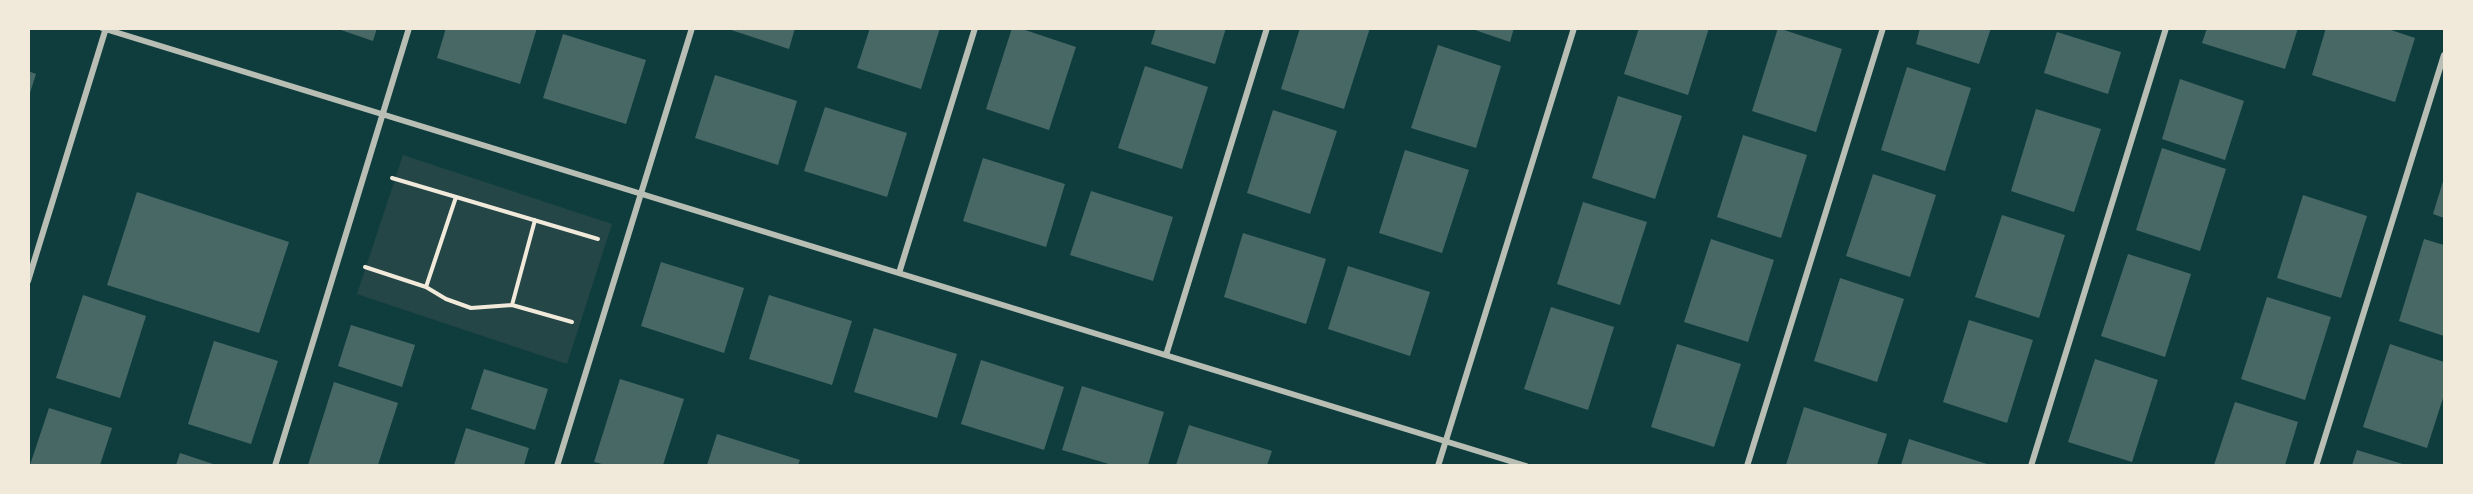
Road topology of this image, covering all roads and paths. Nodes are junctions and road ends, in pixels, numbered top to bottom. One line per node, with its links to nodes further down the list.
1 (410, 28): 10 (street)
2 (692, 28): 12 (street)
3 (975, 28): 17 (street)
4 (1267, 28): 22 (street)
5 (1575, 28): 23 (street)
6 (1883, 28): 28 (street)
7 (2166, 28): 29 (street)
8 (105, 29): 10 (street); 18 (street)
9 (2445, 56): 30 (street)
10 (383, 114): 11 (street); 12 (street)
11 (366, 170): 13 (path); 16 (street)
12 (641, 193): 15 (street); 17 (street)
13 (456, 197): 14 (path); 19 (path)
14 (535, 220): 15 (path); 20 (path)
15 (625, 247): 25 (street)
16 (338, 258): 19 (path); 24 (street)
17 (899, 273): 22 (street)
18 (28, 282)
19 (426, 287): 20 (path)
20 (512, 305): 21 (path)
21 (578, 324)
22 (1166, 355): 23 (street)
23 (1446, 440): 26 (street); 27 (street)
24 (275, 465)
25 (557, 465)
26 (1438, 465)
27 (1526, 465)
28 (1747, 465)
29 (2031, 465)
30 (2316, 465)

